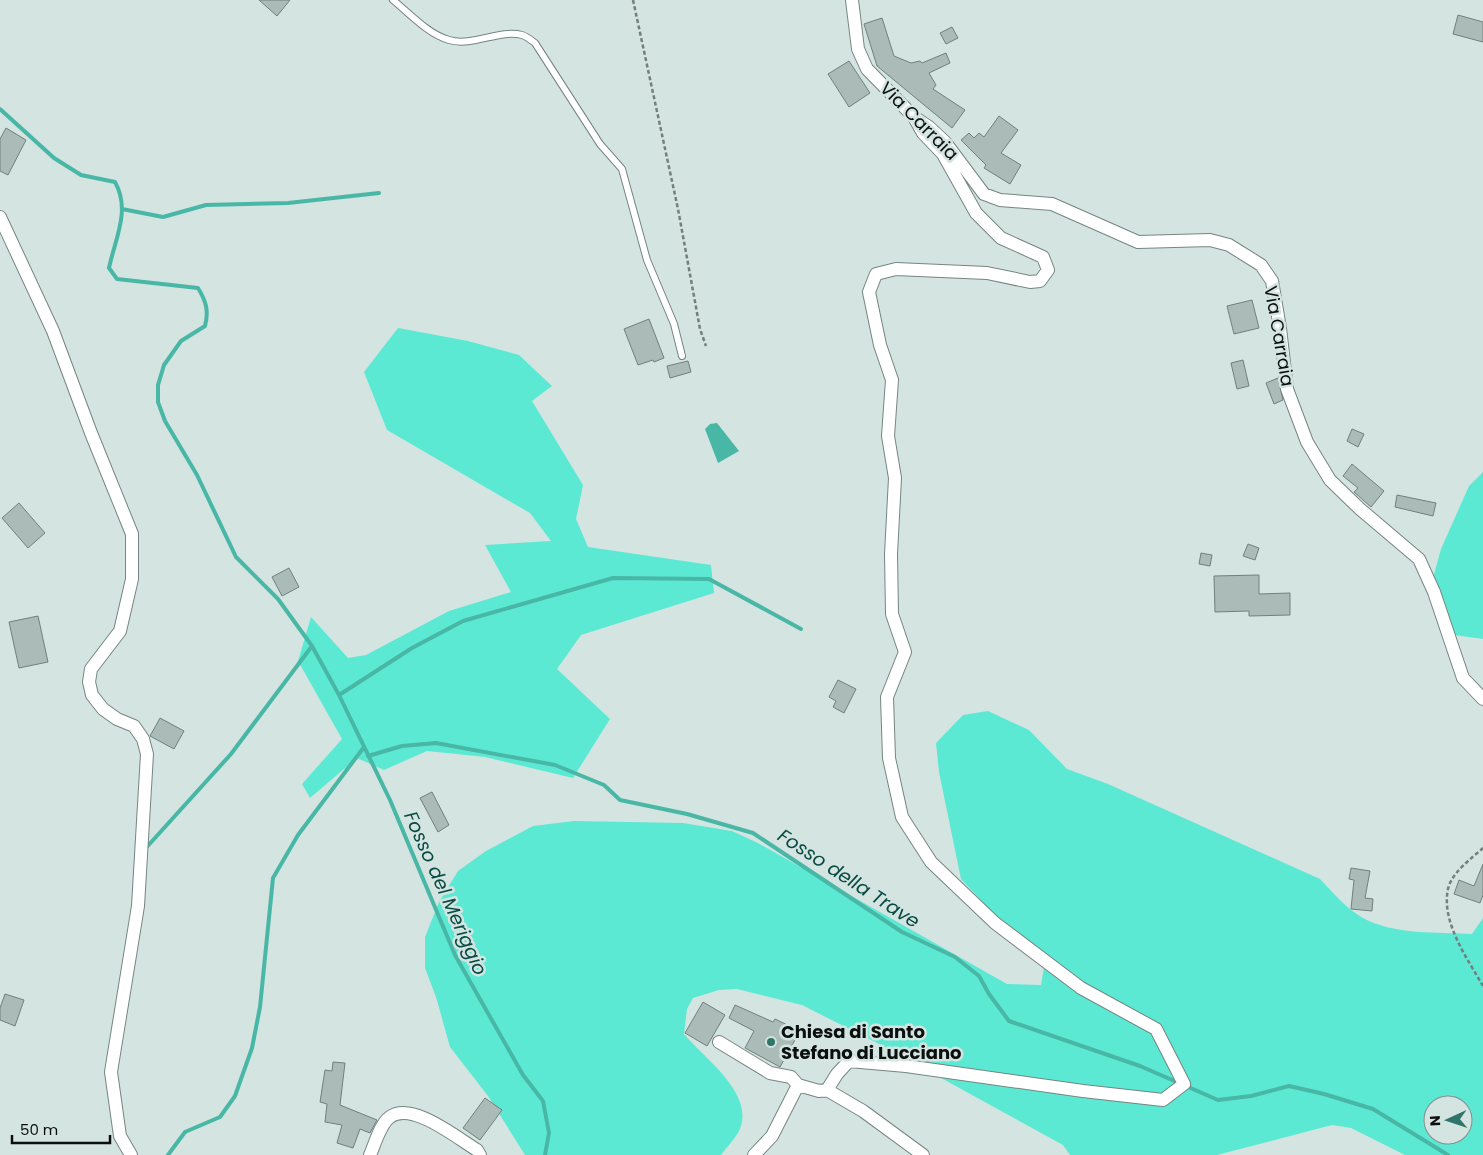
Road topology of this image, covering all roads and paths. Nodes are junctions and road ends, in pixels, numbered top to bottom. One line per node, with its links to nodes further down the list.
1 (393, 0): 7 (lane)
2 (633, 0): 6 (path)
3 (852, 0): 4 (street, Via Carraia)
4 (914, 116): 8 (street, Via Carraia); 13 (street)
5 (0, 218): 14 (street)
6 (706, 346)
7 (682, 356)
8 (1483, 699)
9 (1483, 848): 10 (path)
10 (1483, 986)
11 (719, 1042): 12 (street)
12 (798, 1084): 13 (street); 17 (street)
13 (828, 1090): 18 (street)
14 (131, 1155)
15 (370, 1155): 16 (street)
16 (480, 1155)
17 (754, 1155)
18 (923, 1155)

